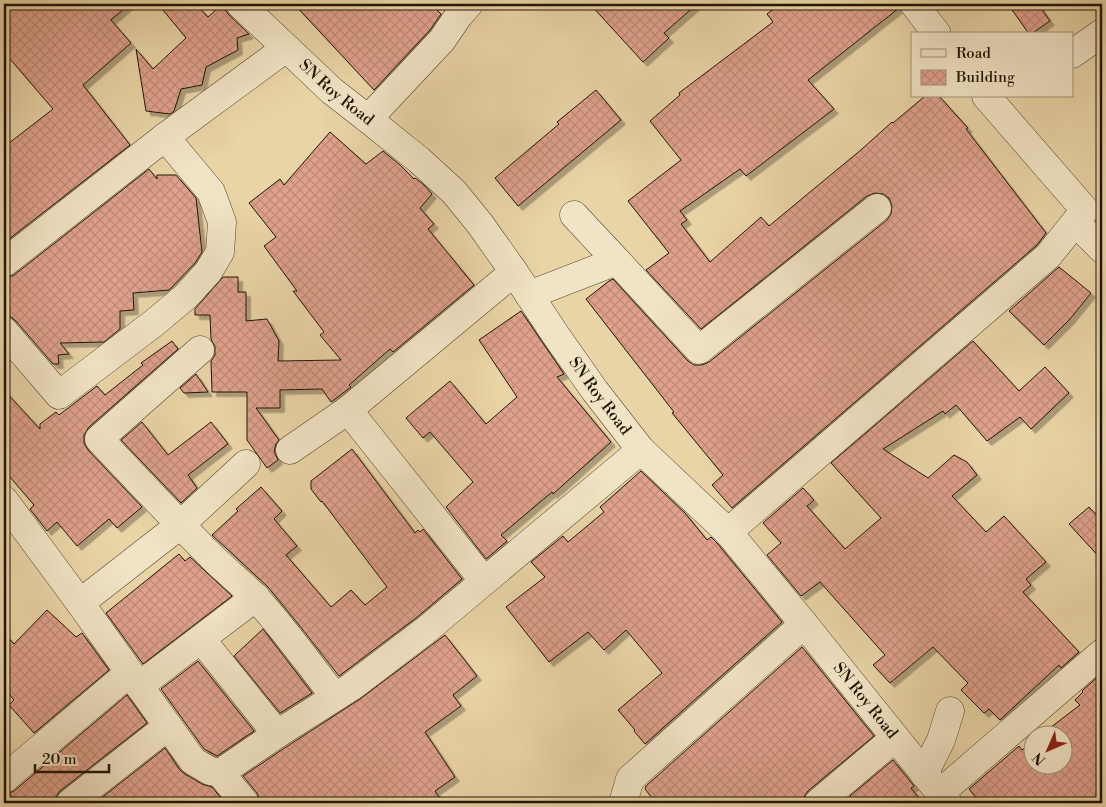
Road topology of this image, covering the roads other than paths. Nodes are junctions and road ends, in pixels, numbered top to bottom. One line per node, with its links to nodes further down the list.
1 (240, 4): 6 (street, SN Roy Road)
2 (469, 4): 9 (street)
3 (914, 4): 4 (street)
4 (935, 32)
5 (1102, 33): 7 (street)
6 (286, 48): 9 (street, SN Roy Road); 10 (street)
7 (1074, 53)
8 (998, 100): 14 (street)
9 (368, 119): 18 (street, SN Roy Road)
10 (166, 138): 17 (street); 20 (street)
11 (877, 208): 16 (street)
12 (1102, 208): 14 (street)
13 (574, 214): 16 (street)
14 (1071, 230): 15 (street); 28 (street)
15 (1102, 249)
16 (617, 261): 19 (street)
17 (4, 263)
18 (514, 272): 19 (street, SN Roy Road); 22 (street)
19 (529, 295): 24 (street, SN Roy Road)
20 (4, 331)
21 (200, 350): 27 (street)
22 (348, 410): 23 (street); 29 (street)
23 (290, 450)
24 (641, 450): 28 (street, SN Roy Road); 29 (street)
25 (246, 464): 27 (street)
26 (4, 500): 31 (street)
27 (180, 525): 30 (street); 31 (street)
28 (728, 532): 32 (street, SN Roy Road)
29 (484, 582): 36 (street)
30 (256, 597): 33 (street); 36 (street)
31 (80, 603): 35 (street)
32 (804, 624): 40 (street, SN Roy Road); 46 (street)
33 (201, 639): 35 (street); 39 (street)
34 (1102, 654): 43 (street)
35 (134, 679): 38 (street); 42 (street)
36 (335, 697): 39 (street)
37 (950, 711): 43 (street)
38 (168, 726): 41 (street); 44 (street)
39 (277, 734): 41 (street)
40 (895, 738): 43 (street, SN Roy Road); 47 (street)
41 (220, 773): 45 (street)
42 (4, 779)
43 (938, 790)
44 (70, 803)
45 (245, 803)
46 (623, 803)
47 (818, 803)

